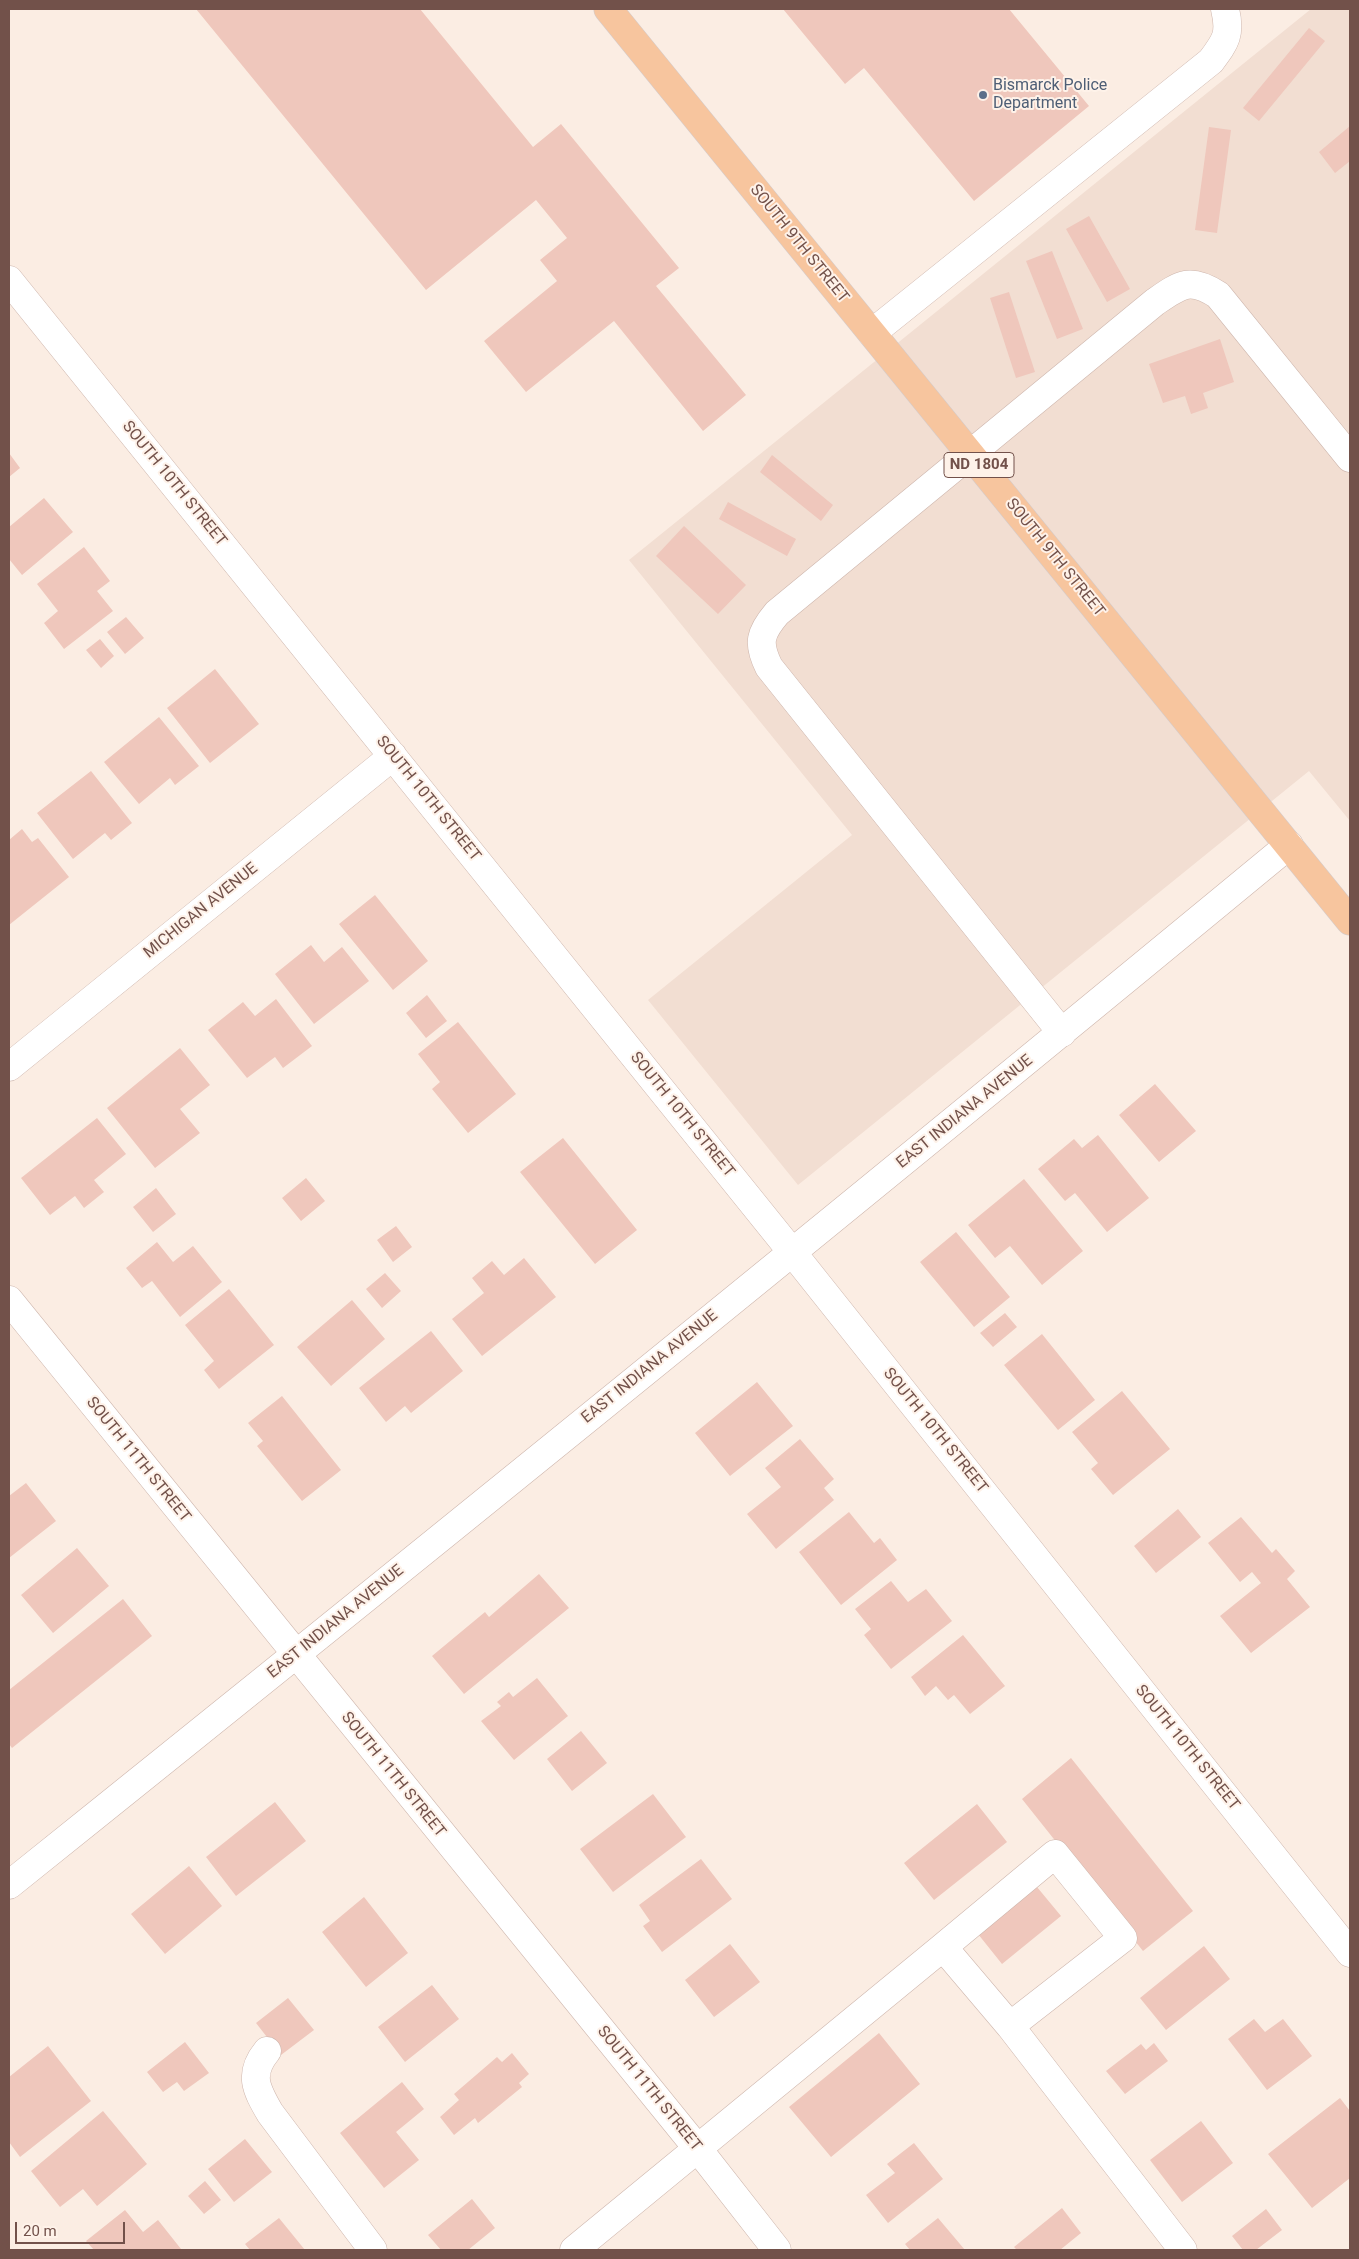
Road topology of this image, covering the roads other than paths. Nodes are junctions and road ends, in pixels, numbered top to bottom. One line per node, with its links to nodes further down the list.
1 (608, 9): 4 (main road, SOUTH 9TH STREET / ND 1804)
2 (1225, 9): 4 (street)
3 (9, 280): 7 (street, SOUTH 10TH STREET)
4 (872, 333): 5 (main road, SOUTH 9TH STREET / ND 1804)
5 (970, 454): 6 (street); 8 (main road, SOUTH 9TH STREET / ND 1804); 10 (street)
6 (1350, 458)
7 (393, 756): 11 (street, MICHIGAN AVENUE); 12 (street, SOUTH 10TH STREET)
8 (1289, 846): 9 (main road, SOUTH 9TH STREET / ND 1804); 10 (street, EAST INDIANA AVENUE)
9 (1350, 920)
10 (1062, 1033): 12 (street, EAST INDIANA AVENUE)
11 (9, 1067)
12 (792, 1252): 14 (street, EAST INDIANA AVENUE); 17 (street, SOUTH 10TH STREET)
13 (9, 1300): 14 (street, SOUTH 11TH STREET)
14 (296, 1655): 15 (street, EAST INDIANA AVENUE); 20 (street, SOUTH 11TH STREET)
15 (9, 1884)
16 (944, 1947): 18 (street); 18 (street); 20 (street)
17 (1350, 1953)
18 (1010, 2026): 24 (street)
19 (267, 2051): 21 (street)
20 (698, 2150): 22 (street); 23 (street, SOUTH 11TH STREET)
21 (373, 2250)
22 (574, 2250)
23 (777, 2250)
24 (1182, 2250)

